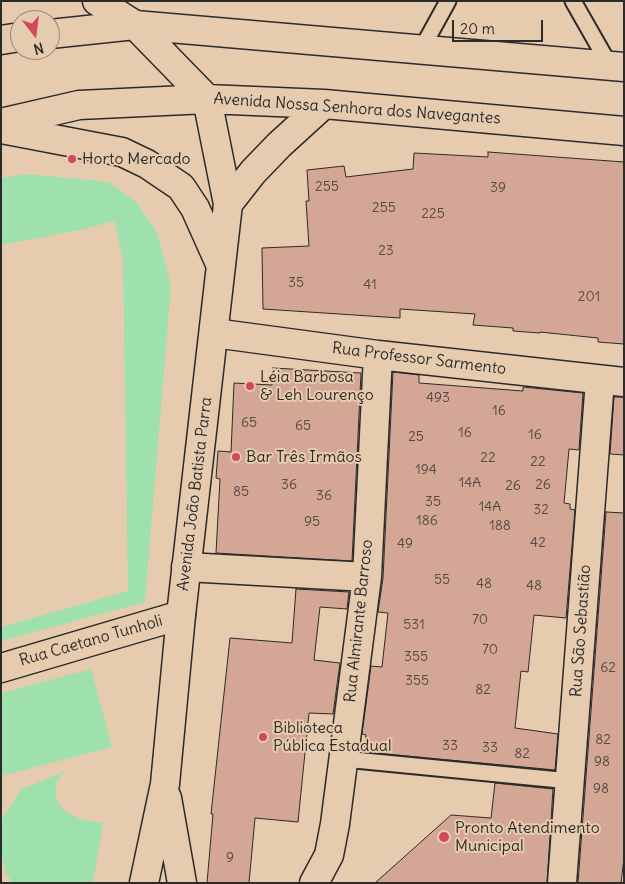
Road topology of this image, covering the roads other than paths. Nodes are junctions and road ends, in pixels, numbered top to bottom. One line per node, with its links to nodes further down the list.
1 (97, 1): 4 (main road)
2 (448, 1): 6 (lane)
3 (573, 1): 7 (lane)
4 (135, 25): 5 (main road); 6 (main road); 8 (main road)
5 (60, 33)
6 (421, 50): 7 (main road)
7 (617, 66)
8 (207, 99): 9 (main road, Avenida Nossa Senhora dos Navegantes); 10 (main road, Avenida Nossa Senhora dos Navegantes); 13 (main road, Avenida João Batista Parra)
9 (324, 104): 12 (main road, Avenida Nossa Senhora dos Navegantes); 13 (main road)
10 (1, 123)
11 (1, 129): 14 (main road)
12 (624, 131)
13 (228, 204): 14 (main road, Avenida João Batista Parra)
14 (221, 266): 15 (main road, Avenida João Batista Parra)
15 (214, 332): 16 (main road, Rua Professor Sarmento); 18 (main road, Avenida João Batista Parra)
16 (378, 355): 17 (main road, Rua Professor Sarmento); 19 (main road, Rua Almirante Barroso)
17 (612, 381): 23 (main road, Rua São Sebastião)
18 (186, 567): 19 (main road); 20 (main road, Avenida João Batista Parra)
19 (367, 577): 22 (main road, Rua Almirante Barroso)
20 (181, 615): 21 (main road, Rua Caetano Tunholi); 24 (main road, Avenida João Batista Parra)
21 (1, 668)
22 (344, 759): 23 (lane); 27 (main road, Rua Almirante Barroso)
23 (570, 781): 28 (main road, Rua São Sebastião)
24 (165, 784): 25 (main road, Avenida João Batista Parra); 26 (main road, Avenida João Batista Parra)
25 (144, 883)
26 (182, 883)
27 (314, 883)
28 (562, 883)

